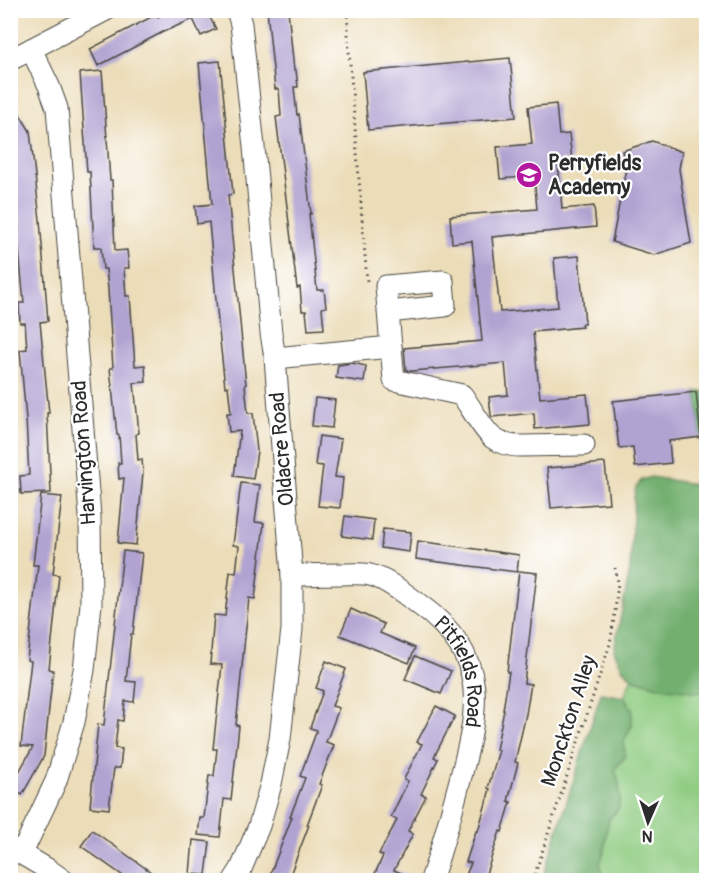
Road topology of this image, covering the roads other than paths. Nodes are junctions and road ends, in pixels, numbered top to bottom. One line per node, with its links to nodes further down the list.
1 (106, 10): 3 (street)
2 (237, 10): 7 (street, Oldacre Road)
3 (31, 48): 4 (street); 10 (street, Harvington Road)
4 (10, 60)
5 (388, 312): 6 (street)
6 (391, 347): 7 (street); 8 (street)
7 (275, 358): 9 (street, Oldacre Road)
8 (584, 445)
9 (292, 575): 12 (street, Oldacre Road); 13 (street, Pitfields Road)
10 (16, 850): 11 (street)
11 (63, 880)
12 (234, 880)
13 (431, 880)

